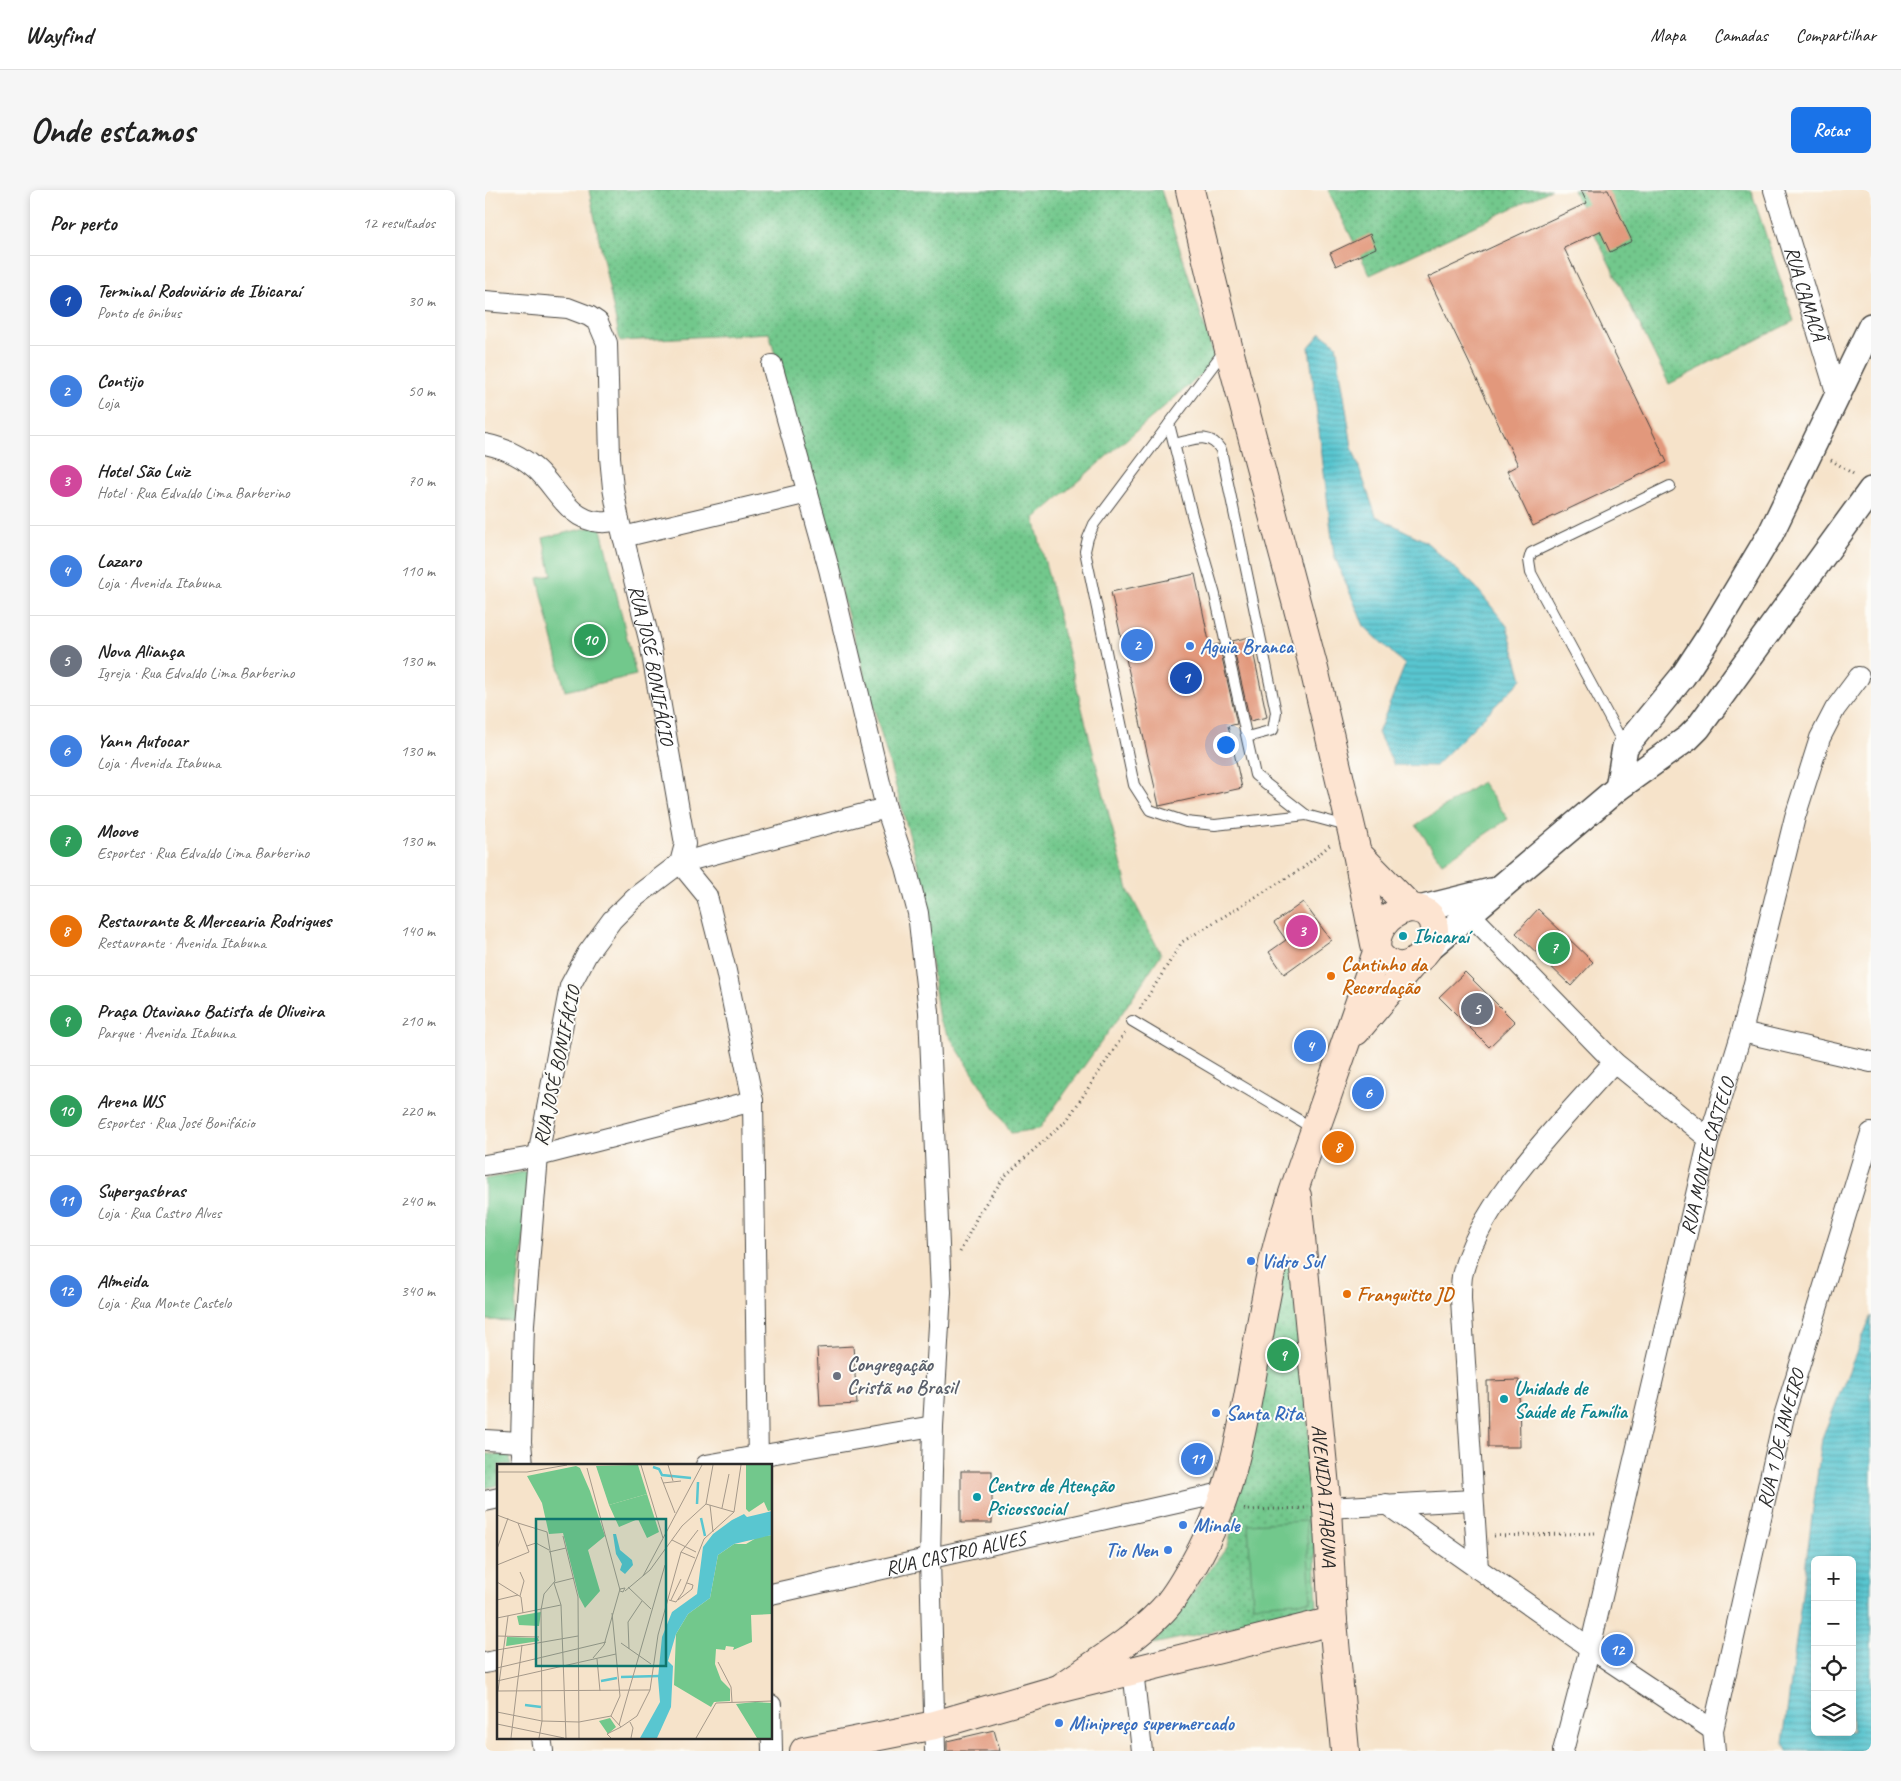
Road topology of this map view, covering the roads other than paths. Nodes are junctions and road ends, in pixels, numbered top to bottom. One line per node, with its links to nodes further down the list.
1 (1190, 190): 5 (main road)
2 (1774, 190): 7 (street, RUA CAMACÃ)
3 (486, 300): 14 (street, RUA JOSÉ BONIFÁCIO)
4 (1871, 326): 7 (street)
5 (1228, 346): 8 (lane); 21 (main road)
6 (772, 364): 13 (street)
7 (1837, 395): 17 (street)
8 (1169, 424): 10 (lane); 20 (lane)
9 (485, 444): 14 (street)
10 (1174, 444): 16 (lane); 16 (lane)
11 (1867, 484): 18 (street)
12 (1671, 486): 17 (lane)
13 (808, 493): 14 (street); 19 (street)
14 (621, 529): 23 (street, RUA JOSÉ BONIFÁCIO)
15 (1859, 677): 29 (street, RUA MONTE CASTELO)
16 (1247, 737): 20 (lane)
17 (1625, 747): 18 (street)
18 (1618, 788): 24 (street)
19 (886, 808): 23 (street); 40 (street)
20 (1306, 815): 21 (lane)
21 (1351, 826): 22 (main road)
22 (1357, 853): 25 (main road); 26 (main road)
23 (680, 863): 33 (street); 37 (street, RUA JOSÉ BONIFÁCIO)
24 (1466, 906): 25 (street); 27 (street); 31 (street)
25 (1415, 909): 26 (main road); 27 (main road)
26 (1376, 948): 27 (main road); 30 (main road)
27 (1421, 956): 30 (main road)
28 (1132, 1022): 34 (lane)
29 (1742, 1032): 32 (street); 36 (street, RUA MONTE CASTELO)
30 (1345, 1044): 34 (main road)
31 (1614, 1062): 36 (street); 47 (street)
32 (1871, 1062)
33 (753, 1101): 37 (street); 43 (street)
34 (1315, 1129): 39 (main road)
35 (1871, 1133): 57 (street, RUA 1 DE JANEIRO)
36 (1709, 1139): 54 (street, RUA MONTE CASTELO)
37 (538, 1156): 38 (street); 42 (street, RUA JOSÉ BONIFÁCIO)
38 (485, 1165)
39 (1296, 1182): 46 (main road); 49 (main road, AVENIDA ITABUNA)
40 (933, 1426): 43 (street); 50 (street)
41 (485, 1440): 42 (street)
42 (521, 1442): 44 (street, RUA JOSÉ BONIFÁCIO)
43 (757, 1461): 45 (street)
44 (523, 1464)
45 (719, 1464)
46 (1224, 1496): 50 (street, RUA CASTRO ALVES); 56 (main road)
47 (1473, 1500): 48 (street); 51 (street)
48 (1386, 1504): 49 (street); 51 (street)
49 (1327, 1508): 53 (main road, AVENIDA ITABUNA)
50 (930, 1558): 52 (street, RUA CASTRO ALVES); 60 (street)
51 (1478, 1569): 54 (street)
52 (773, 1594)
53 (1333, 1621): 55 (main road); 65 (main road, AVENIDA ITABUNA)
54 (1589, 1648): 57 (street); 66 (street, RUA MONTE CASTELO)
55 (1133, 1670): 56 (main road); 64 (street)
56 (1059, 1689): 60 (main road)
57 (1713, 1730): 67 (street, RUA 1 DE JANEIRO)
58 (541, 1738): 61 (street)
59 (772, 1738): 62 (street)
60 (935, 1738): 63 (main road)
61 (543, 1751)
62 (773, 1751)
63 (804, 1751)
64 (1142, 1751)
65 (1345, 1751)
66 (1563, 1751)
67 (1715, 1751)

